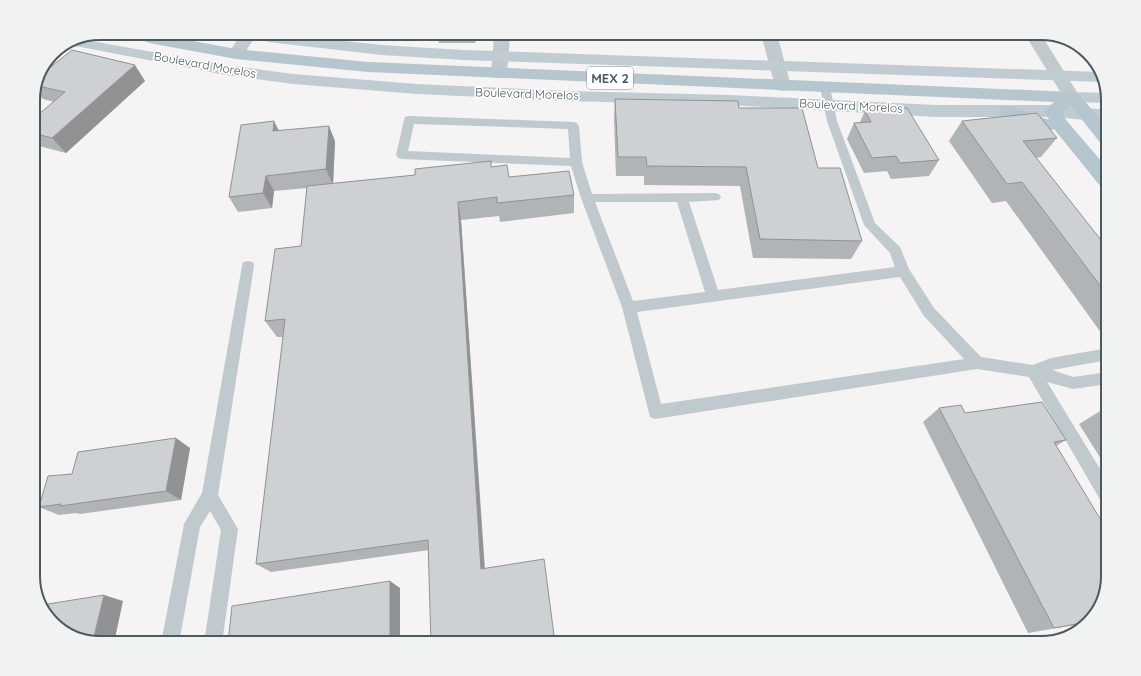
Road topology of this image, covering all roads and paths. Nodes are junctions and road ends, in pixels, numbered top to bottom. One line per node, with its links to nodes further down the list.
1 (160, 40): 8 (main road, Boulevard Morelos / MEX 2)
2 (246, 40): 8 (street)
3 (294, 40): 9 (street, MEX 2)
4 (502, 40): 9 (street)
5 (771, 40): 11 (street)
6 (1036, 40): 13 (street)
7 (84, 43): 15 (street, Boulevard Morelos)
8 (236, 54): 10 (main road, Boulevard Morelos / MEX 2)
9 (500, 56): 11 (street, MEX 2); 12 (street)
10 (304, 61): 12 (main road, Boulevard Morelos / MEX 2); 15 (main road)
11 (778, 65): 13 (street, MEX 2); 17 (street)
12 (499, 73): 16 (main road, Boulevard Morelos / MEX 2)
13 (1059, 75): 14 (street, MEX 2); 19 (street)
14 (1097, 77)
15 (293, 79): 21 (street, Boulevard Morelos)
16 (729, 83): 17 (main road, Boulevard Morelos / MEX 2); 21 (main road)
17 (784, 86): 18 (main road, Boulevard Morelos / MEX 2)
18 (825, 87): 19 (main road, Boulevard Morelos / MEX 2); 22 (lane)
19 (1072, 97): 20 (street, Boulevard Morelos / MEX 2); 24 (main road); 25 (main road)
20 (1101, 98)
21 (730, 100): 22 (street, Boulevard Morelos)
22 (829, 105): 23 (street, Boulevard Morelos); 35 (lane)
23 (1007, 111): 24 (street, Boulevard Morelos); 28 (main road)
24 (1053, 111): 25 (street, Boulevard Morelos); 28 (main road)
25 (1086, 115): 26 (street, Boulevard Morelos); 27 (main road)
26 (1101, 116)
27 (1101, 133)
28 (1075, 142): 30 (main road)
29 (576, 162): 29 (lane); 33 (lane)
30 (1101, 174)
31 (682, 197): 32 (lane); 33 (lane); 36 (lane)
32 (715, 197)
33 (587, 198): 37 (lane)
34 (248, 266): 43 (lane)
35 (903, 271): 36 (lane); 39 (lane)
36 (713, 296): 37 (lane)
37 (629, 307): 39 (lane)
38 (1101, 355): 40 (lane)
39 (977, 363): 40 (lane)
40 (1033, 371): 41 (lane); 42 (lane)
41 (1101, 379)
42 (1101, 485)
43 (210, 496): 44 (lane); 45 (lane)
44 (171, 636)
45 (214, 636)

